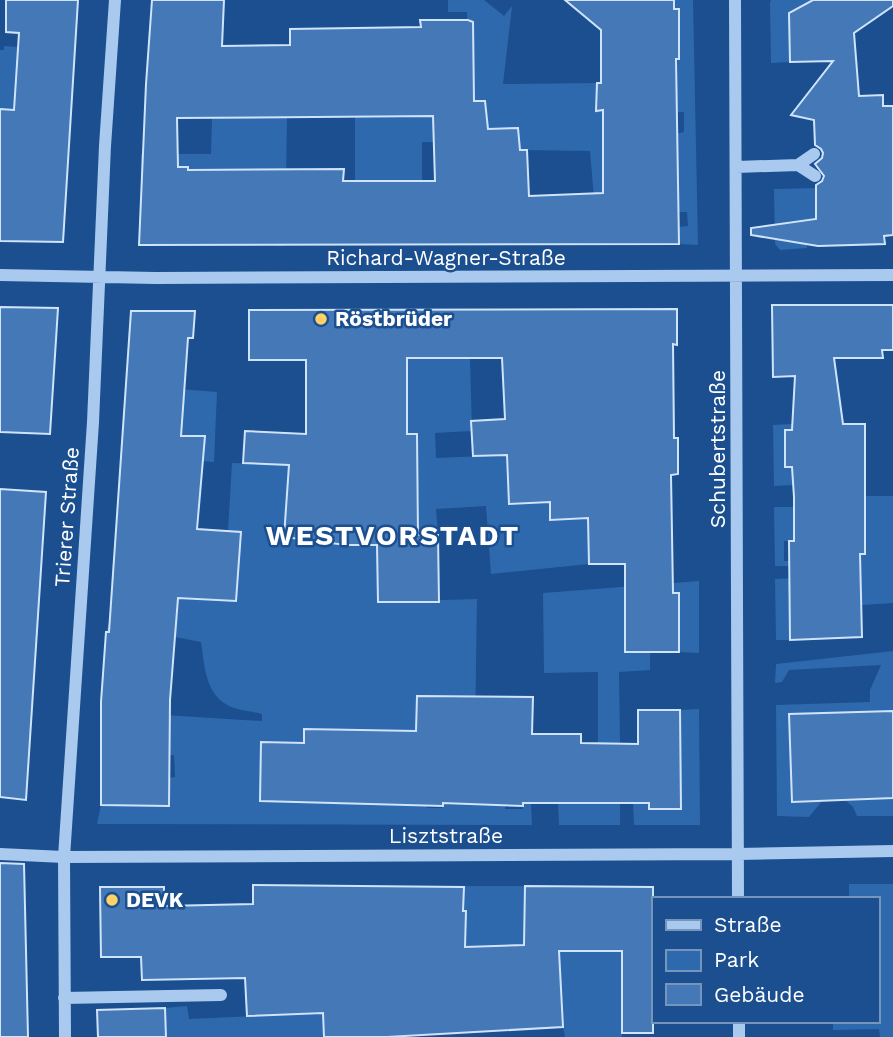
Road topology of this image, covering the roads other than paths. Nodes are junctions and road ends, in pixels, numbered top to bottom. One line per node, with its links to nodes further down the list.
1 (115, 0): 9 (street, Trierer Straße)
2 (735, 0): 5 (street, Schubertstraße)
3 (814, 154): 4 (street)
4 (798, 166): 5 (street); 6 (street)
5 (736, 167): 10 (street, Schubertstraße)
6 (816, 176)
7 (0, 275): 9 (street, Richard-Wagner-Straße)
8 (893, 275): 10 (street, Richard-Wagner-Straße)
9 (100, 276): 10 (street, Richard-Wagner-Straße); 14 (street, Trierer Straße)
10 (737, 276): 13 (street, Schubertstraße)
11 (893, 851): 13 (street, Lisztstraße)
12 (0, 854): 14 (street, Lisztstraße)
13 (738, 854): 14 (street, Lisztstraße); 15 (street, Schubertstraße)
14 (64, 857): 17 (street, Trierer Straße)
15 (738, 897)
16 (221, 995): 17 (street)
17 (64, 998): 18 (street, Trierer Straße)
18 (65, 1037)

